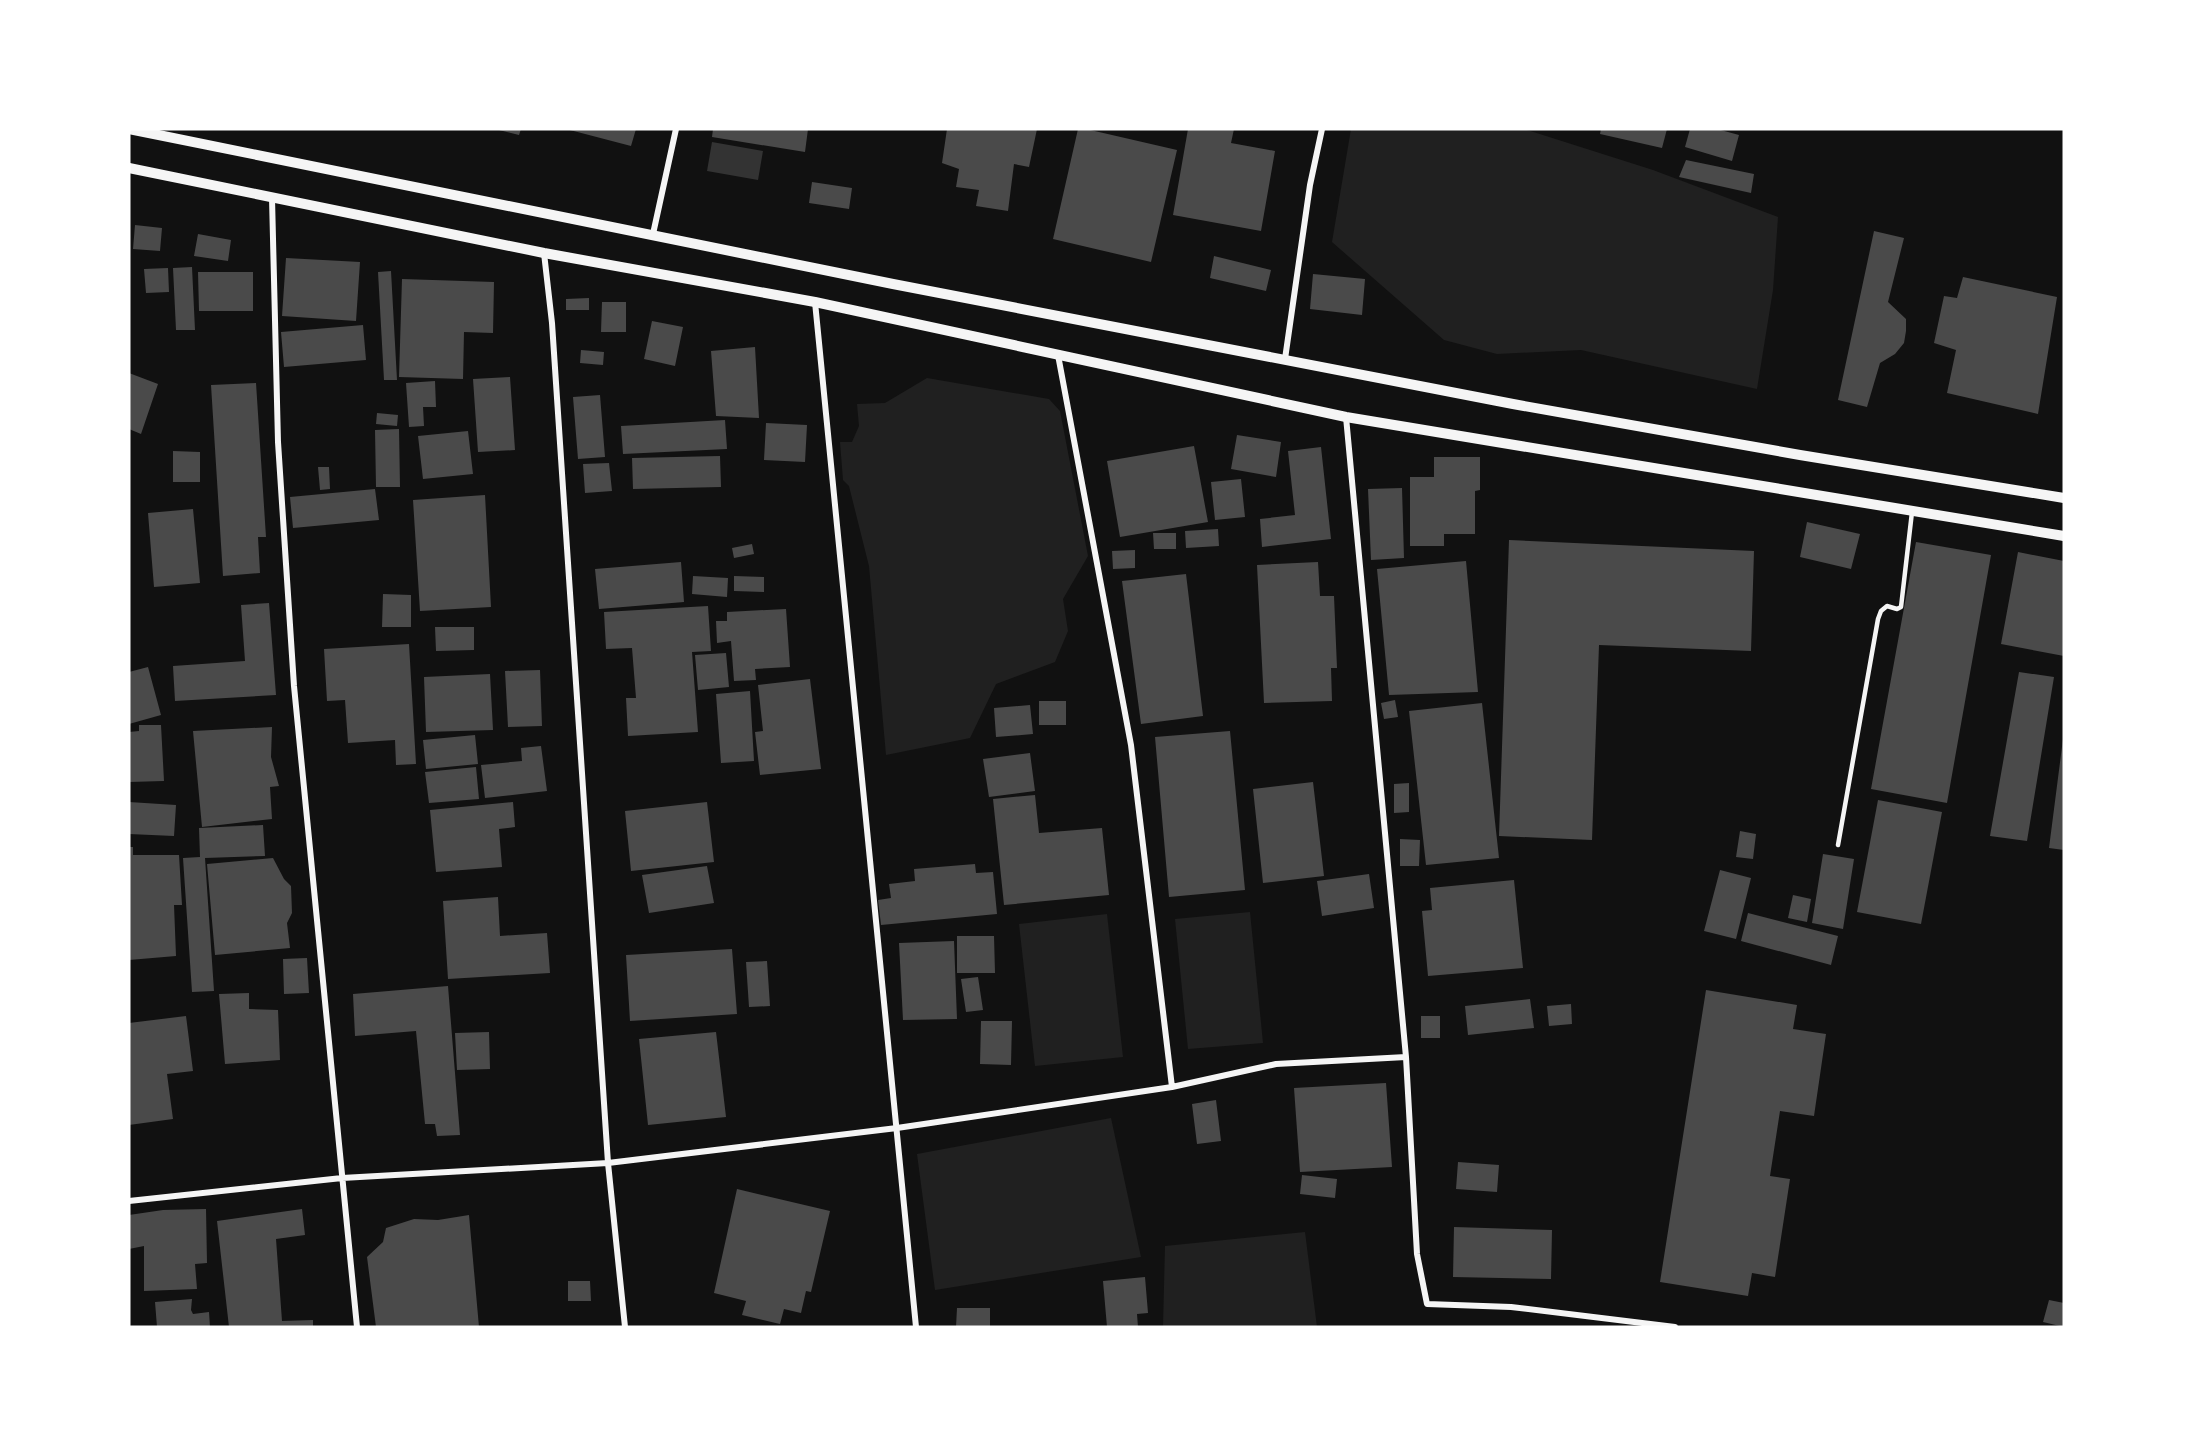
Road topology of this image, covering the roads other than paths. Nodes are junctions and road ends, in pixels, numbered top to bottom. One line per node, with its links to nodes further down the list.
1 (129, 129): 6 (street)
2 (676, 129): 6 (street)
3 (1322, 129): 10 (street)
4 (129, 168): 5 (street)
5 (272, 198): 7 (street); 20 (street)
6 (653, 234): 10 (street)
7 (544, 254): 8 (street); 19 (street)
8 (814, 302): 9 (street); 18 (street)
9 (1058, 355): 11 (street); 17 (street)
10 (1285, 359): 12 (street)
11 (1346, 417): 13 (street); 16 (street)
12 (2064, 498)
13 (1912, 512): 14 (street); 15 (lane)
14 (2064, 536)
15 (1838, 845)
16 (1406, 1057): 17 (street); 25 (street)
17 (1172, 1087): 18 (street)
18 (897, 1128): 19 (street); 24 (street)
19 (608, 1163): 20 (street); 23 (street)
20 (342, 1179): 21 (street); 22 (street)
21 (129, 1201)
22 (357, 1327)
23 (625, 1327)
24 (916, 1327)
25 (1675, 1327)

